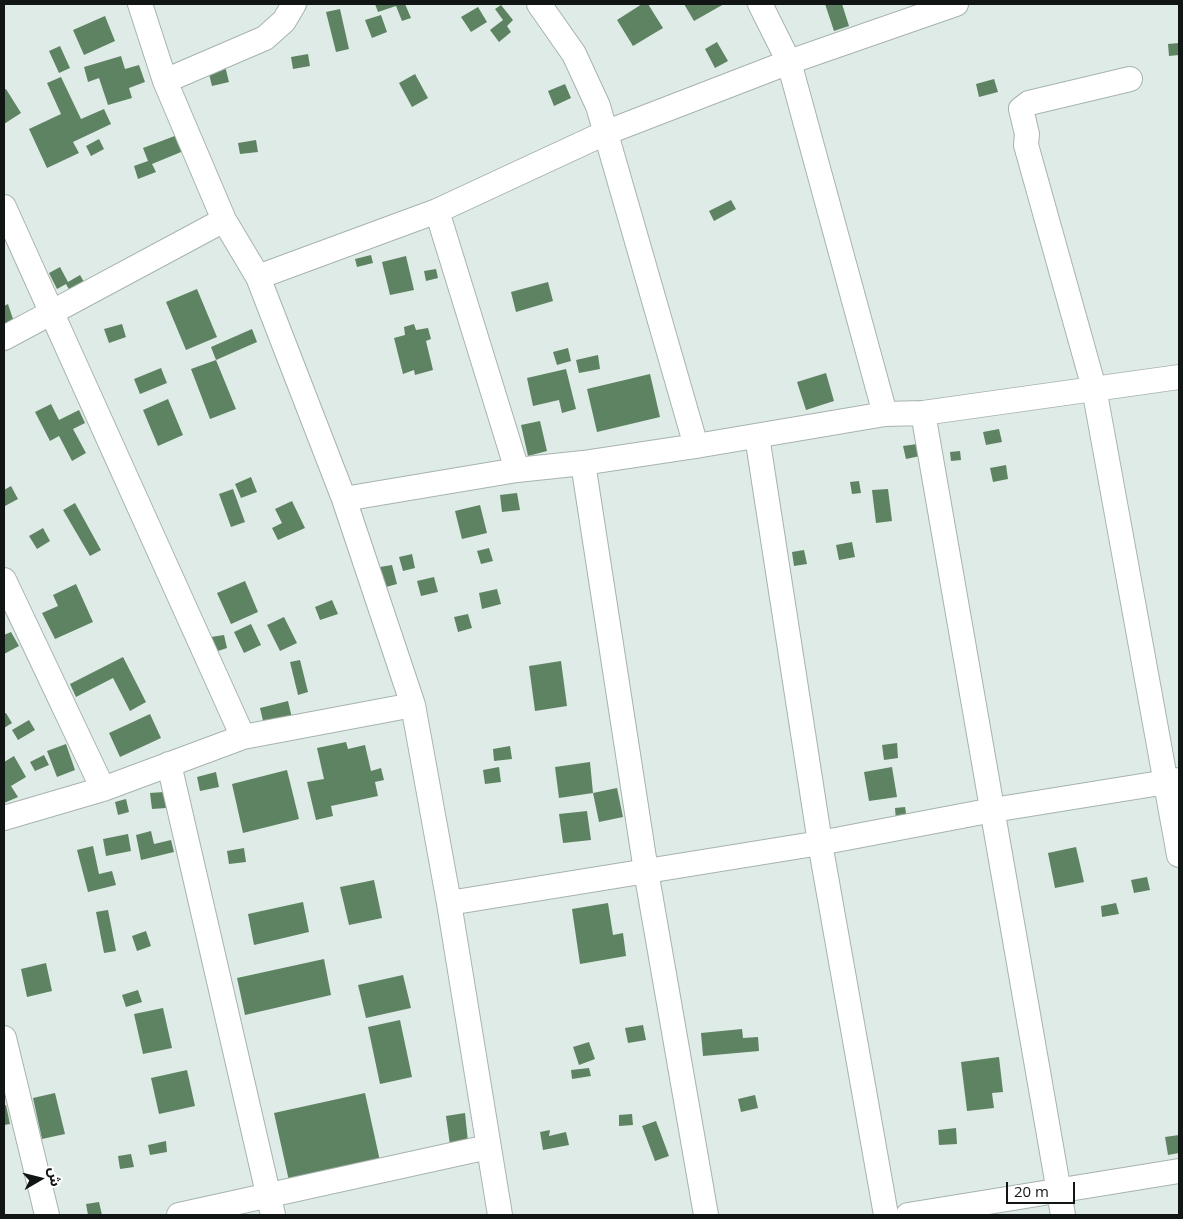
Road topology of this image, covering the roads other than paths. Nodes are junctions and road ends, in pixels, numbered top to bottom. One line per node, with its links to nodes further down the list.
1 (140, 4): 8 (street)
2 (294, 4): 8 (street)
3 (539, 4): 9 (street)
4 (760, 4): 6 (street)
5 (954, 4): 6 (street)
6 (789, 62): 9 (street); 19 (street)
7 (1130, 80): 17 (street)
8 (165, 81): 12 (street)
9 (605, 132): 11 (street); 21 (street)
10 (4, 207): 14 (street)
11 (436, 211): 13 (street); 23 (street)
12 (224, 220): 13 (street); 14 (street)
13 (258, 277): 24 (street)
14 (51, 312): 15 (street); 27 (street)
15 (4, 338)
16 (1179, 377): 17 (street)
17 (1094, 388): 18 (street); 29 (street)
18 (923, 413): 19 (street); 31 (street)
19 (885, 414): 20 (street)
20 (757, 436): 21 (street); 33 (street)
21 (696, 446): 22 (street)
22 (584, 463): 23 (street); 35 (street)
23 (517, 470): 24 (street)
24 (344, 499): 26 (street)
25 (4, 580): 30 (street)
26 (413, 705): 27 (street); 36 (street)
27 (243, 737): 28 (street)
28 (169, 764): 30 (street); 41 (street)
29 (1172, 781): 31 (street); 34 (street)
30 (103, 789): 32 (street)
31 (993, 810): 33 (street); 40 (street)
32 (4, 818)
33 (820, 843): 35 (street); 46 (street)
34 (1179, 855)
35 (646, 871): 36 (street); 45 (street)
36 (449, 903): 38 (street)
37 (4, 1038): 42 (street)
38 (488, 1147): 41 (street); 44 (street)
39 (1179, 1171): 40 (street)
40 (1059, 1190): 47 (street); 48 (street)
41 (271, 1205): 43 (street)
42 (47, 1215)
43 (179, 1215)
44 (500, 1215)
45 (706, 1215)
46 (886, 1215)
47 (908, 1215)
48 (1063, 1215)

